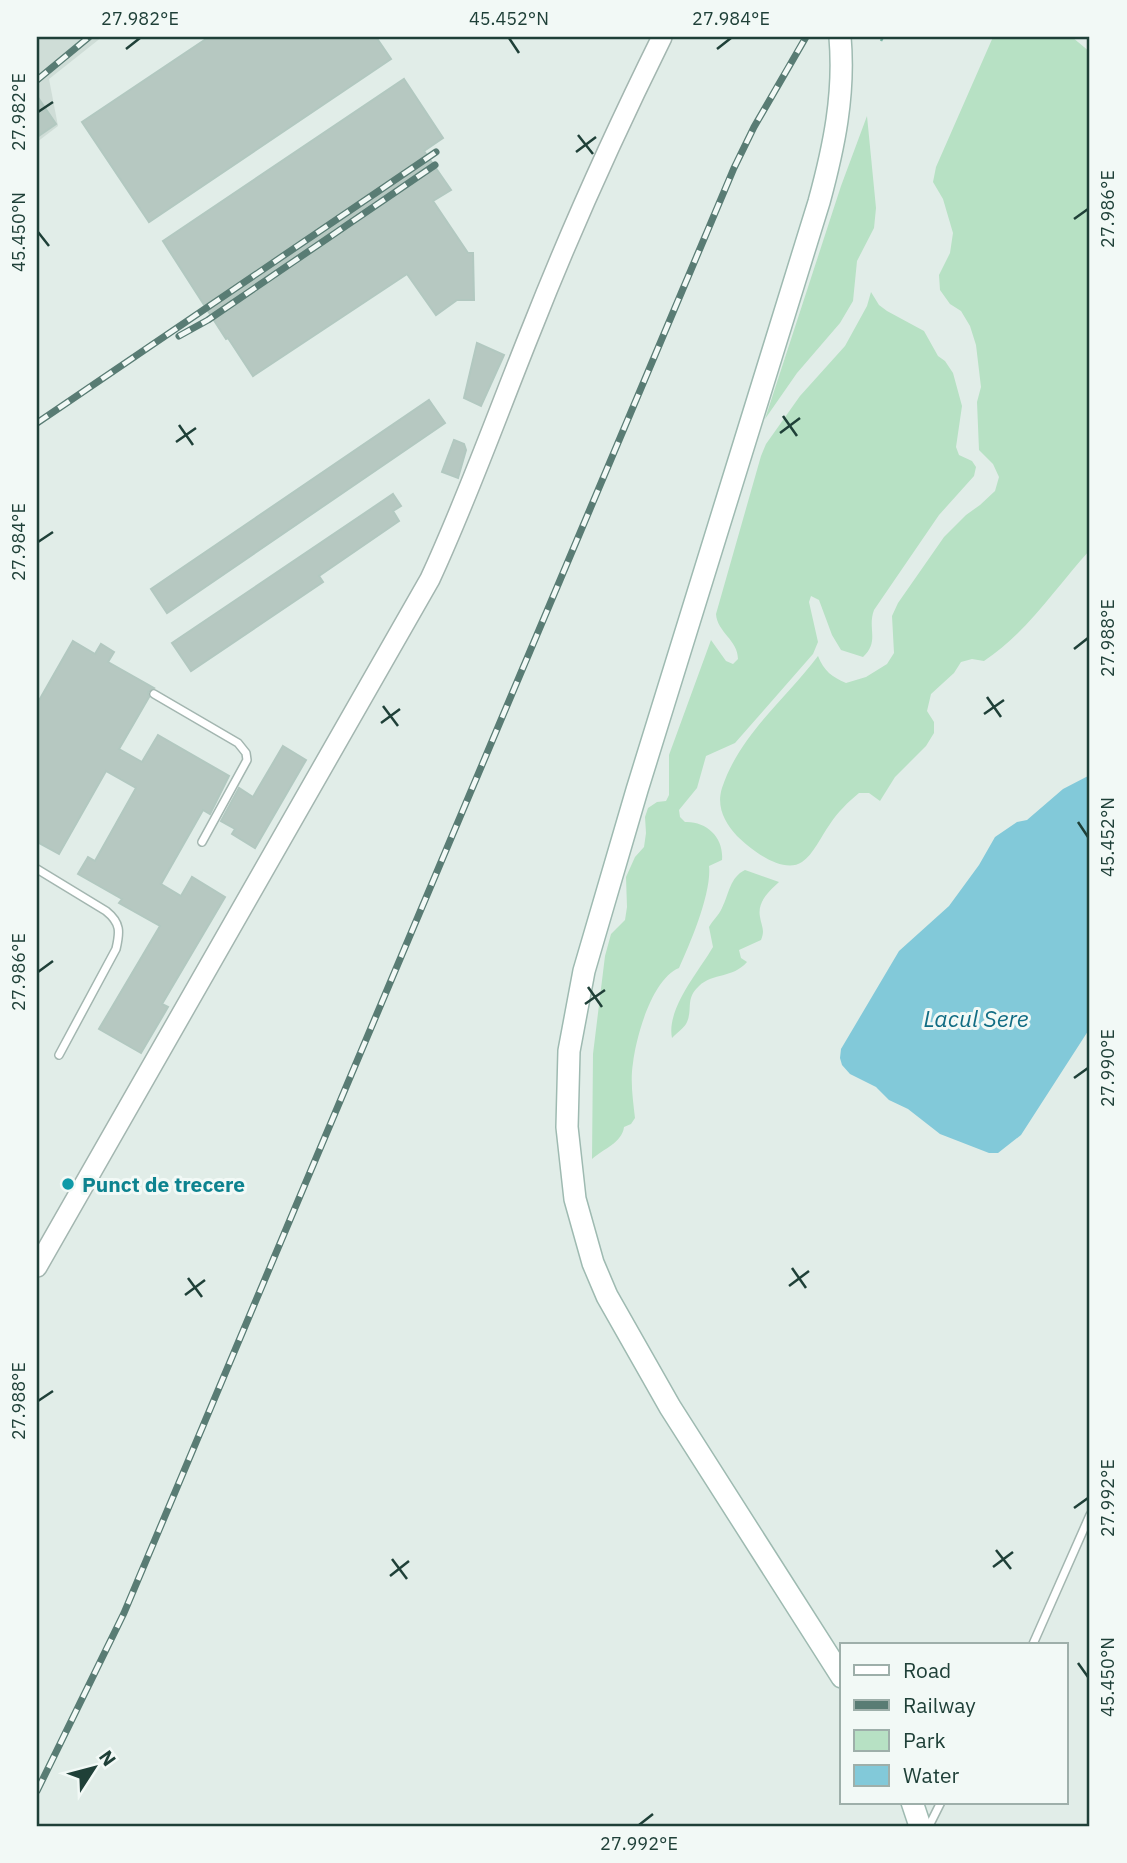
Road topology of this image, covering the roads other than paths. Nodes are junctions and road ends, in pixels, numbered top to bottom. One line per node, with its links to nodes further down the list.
1 (662, 37): 7 (street)
2 (840, 37): 10 (main road)
3 (154, 694): 4 (lane)
4 (202, 842)
5 (37, 869): 6 (lane)
6 (59, 1055)
7 (37, 1267)
8 (1090, 1516): 9 (lane)
9 (1033, 1643)
10 (840, 1674)
11 (913, 1804): 13 (main road)
12 (940, 1804): 14 (lane)
13 (920, 1826)
14 (929, 1826)

